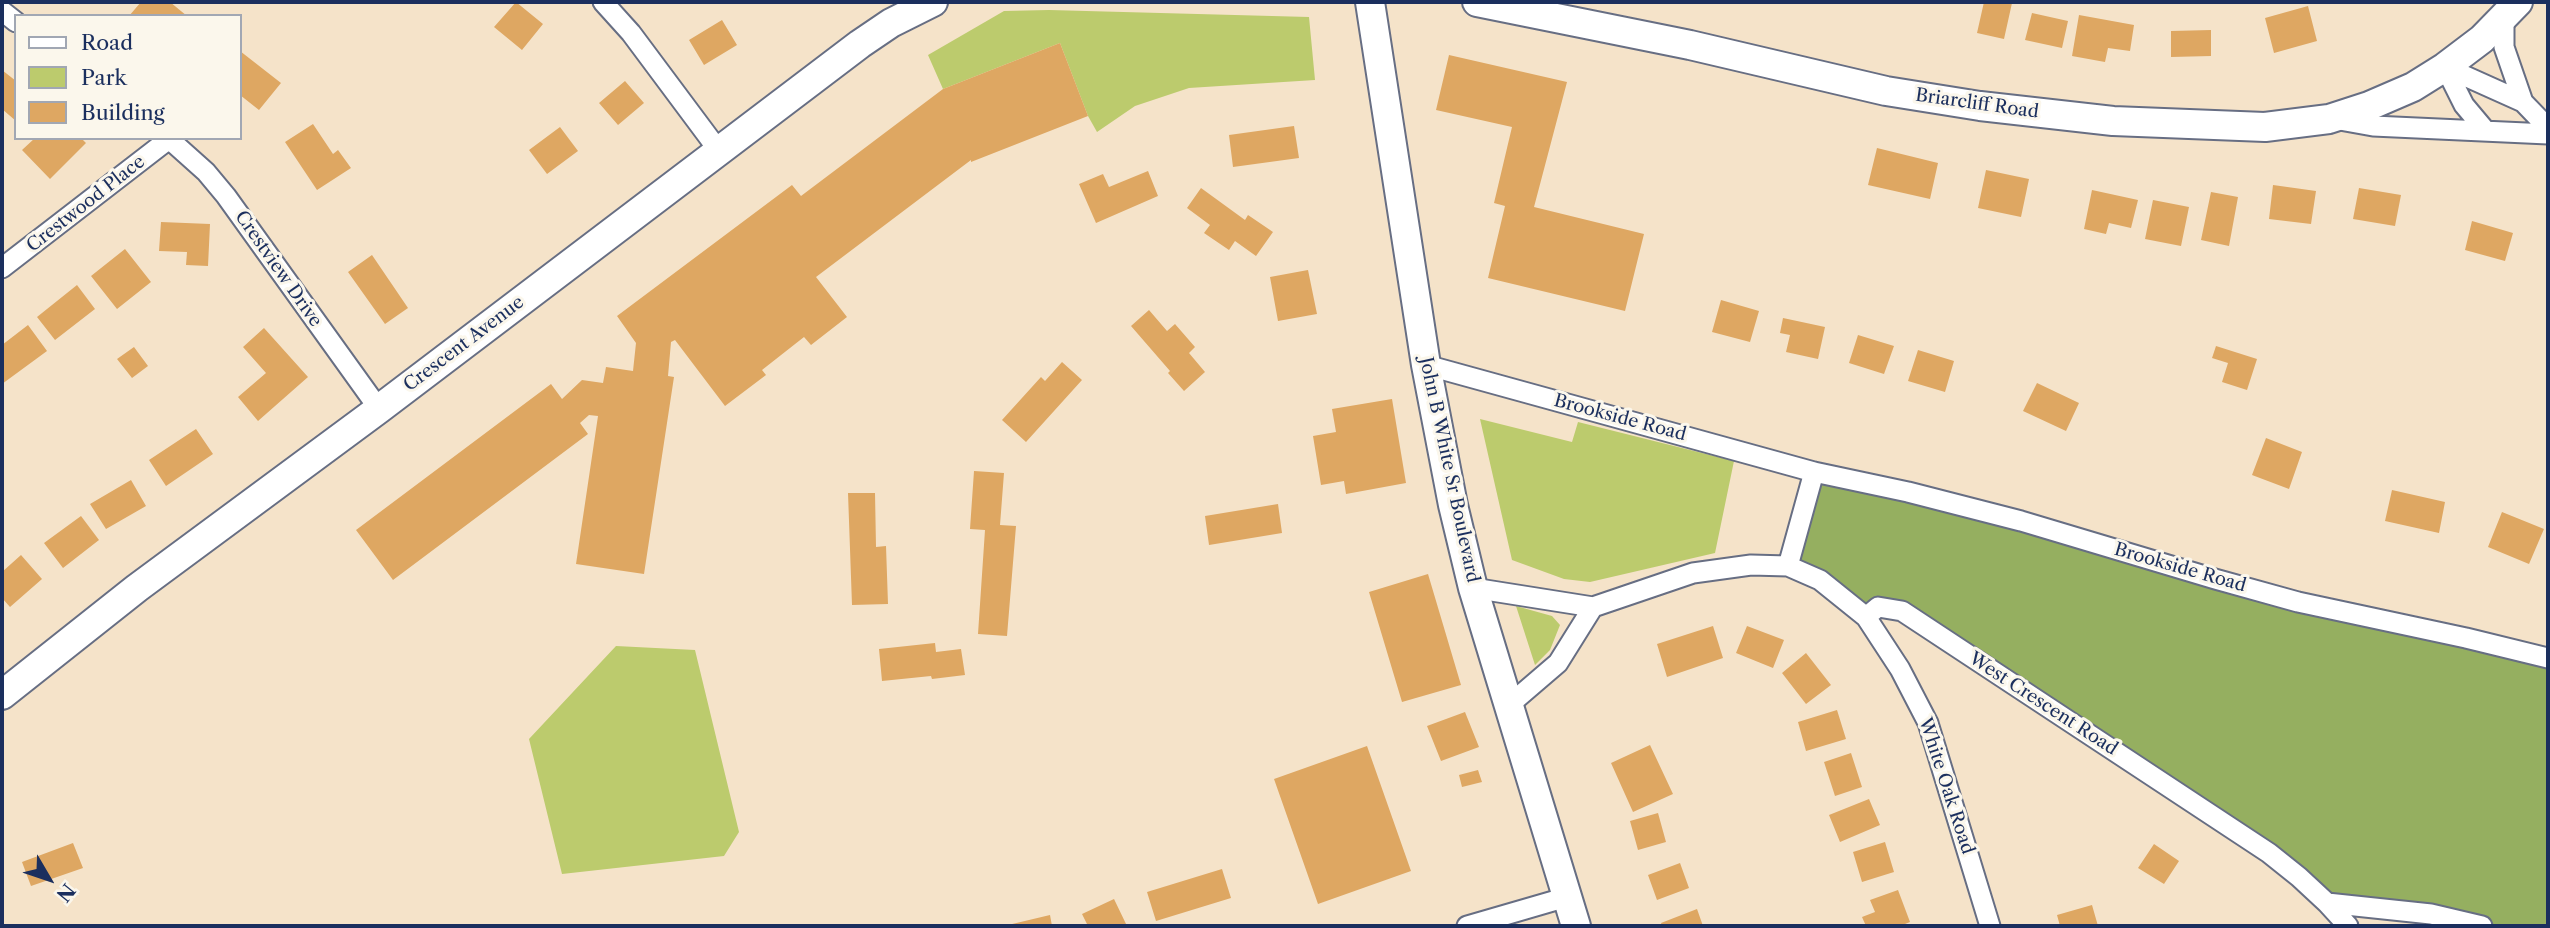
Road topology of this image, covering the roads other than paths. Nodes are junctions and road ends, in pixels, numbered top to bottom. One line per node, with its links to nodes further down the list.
1 (603, 2): 14 (street)
2 (933, 2): 14 (street, Crescent Avenue)
3 (1370, 2): 16 (street, John B White Sr Boulevard)
4 (1477, 2): 8 (street, Briarcliff Road)
5 (2511, 10): 6 (street); 7 (street)
6 (2445, 67): 7 (street); 8 (street); 10 (street)
7 (2523, 102): 9 (street)
8 (2329, 118): 10 (street, Briarcliff Road)
9 (2548, 128)
10 (2485, 130): 11 (street, Briarcliff Road)
11 (2548, 134)
12 (168, 140): 15 (street, Crestwood Place)
13 (170, 140): 17 (street, Crestview Drive)
14 (719, 151): 17 (street, Crescent Avenue)
15 (2, 268)
16 (1426, 365): 18 (street, Brookside Road); 20 (street, John B White Sr Boulevard)
17 (379, 409): 24 (street, Crescent Avenue)
18 (1814, 472): 19 (street); 23 (street, Brookside Road)
19 (1788, 566): 21 (street); 22 (street)
20 (1473, 588): 21 (street); 25 (street, John B White Sr Boulevard)
21 (1593, 607): 25 (street)
22 (1866, 617): 27 (street, West Crescent Road); 30 (street, White Oak Road)
23 (2548, 658)
24 (2, 695)
25 (1509, 705): 26 (street, John B White Sr Boulevard)
26 (1567, 897): 28 (street); 29 (street, John B White Sr Boulevard)
27 (2327, 903): 31 (street, West Crescent Road); 32 (street)
28 (1467, 926)
29 (1576, 926)
30 (1990, 926)
31 (2348, 926)
32 (2482, 926)

